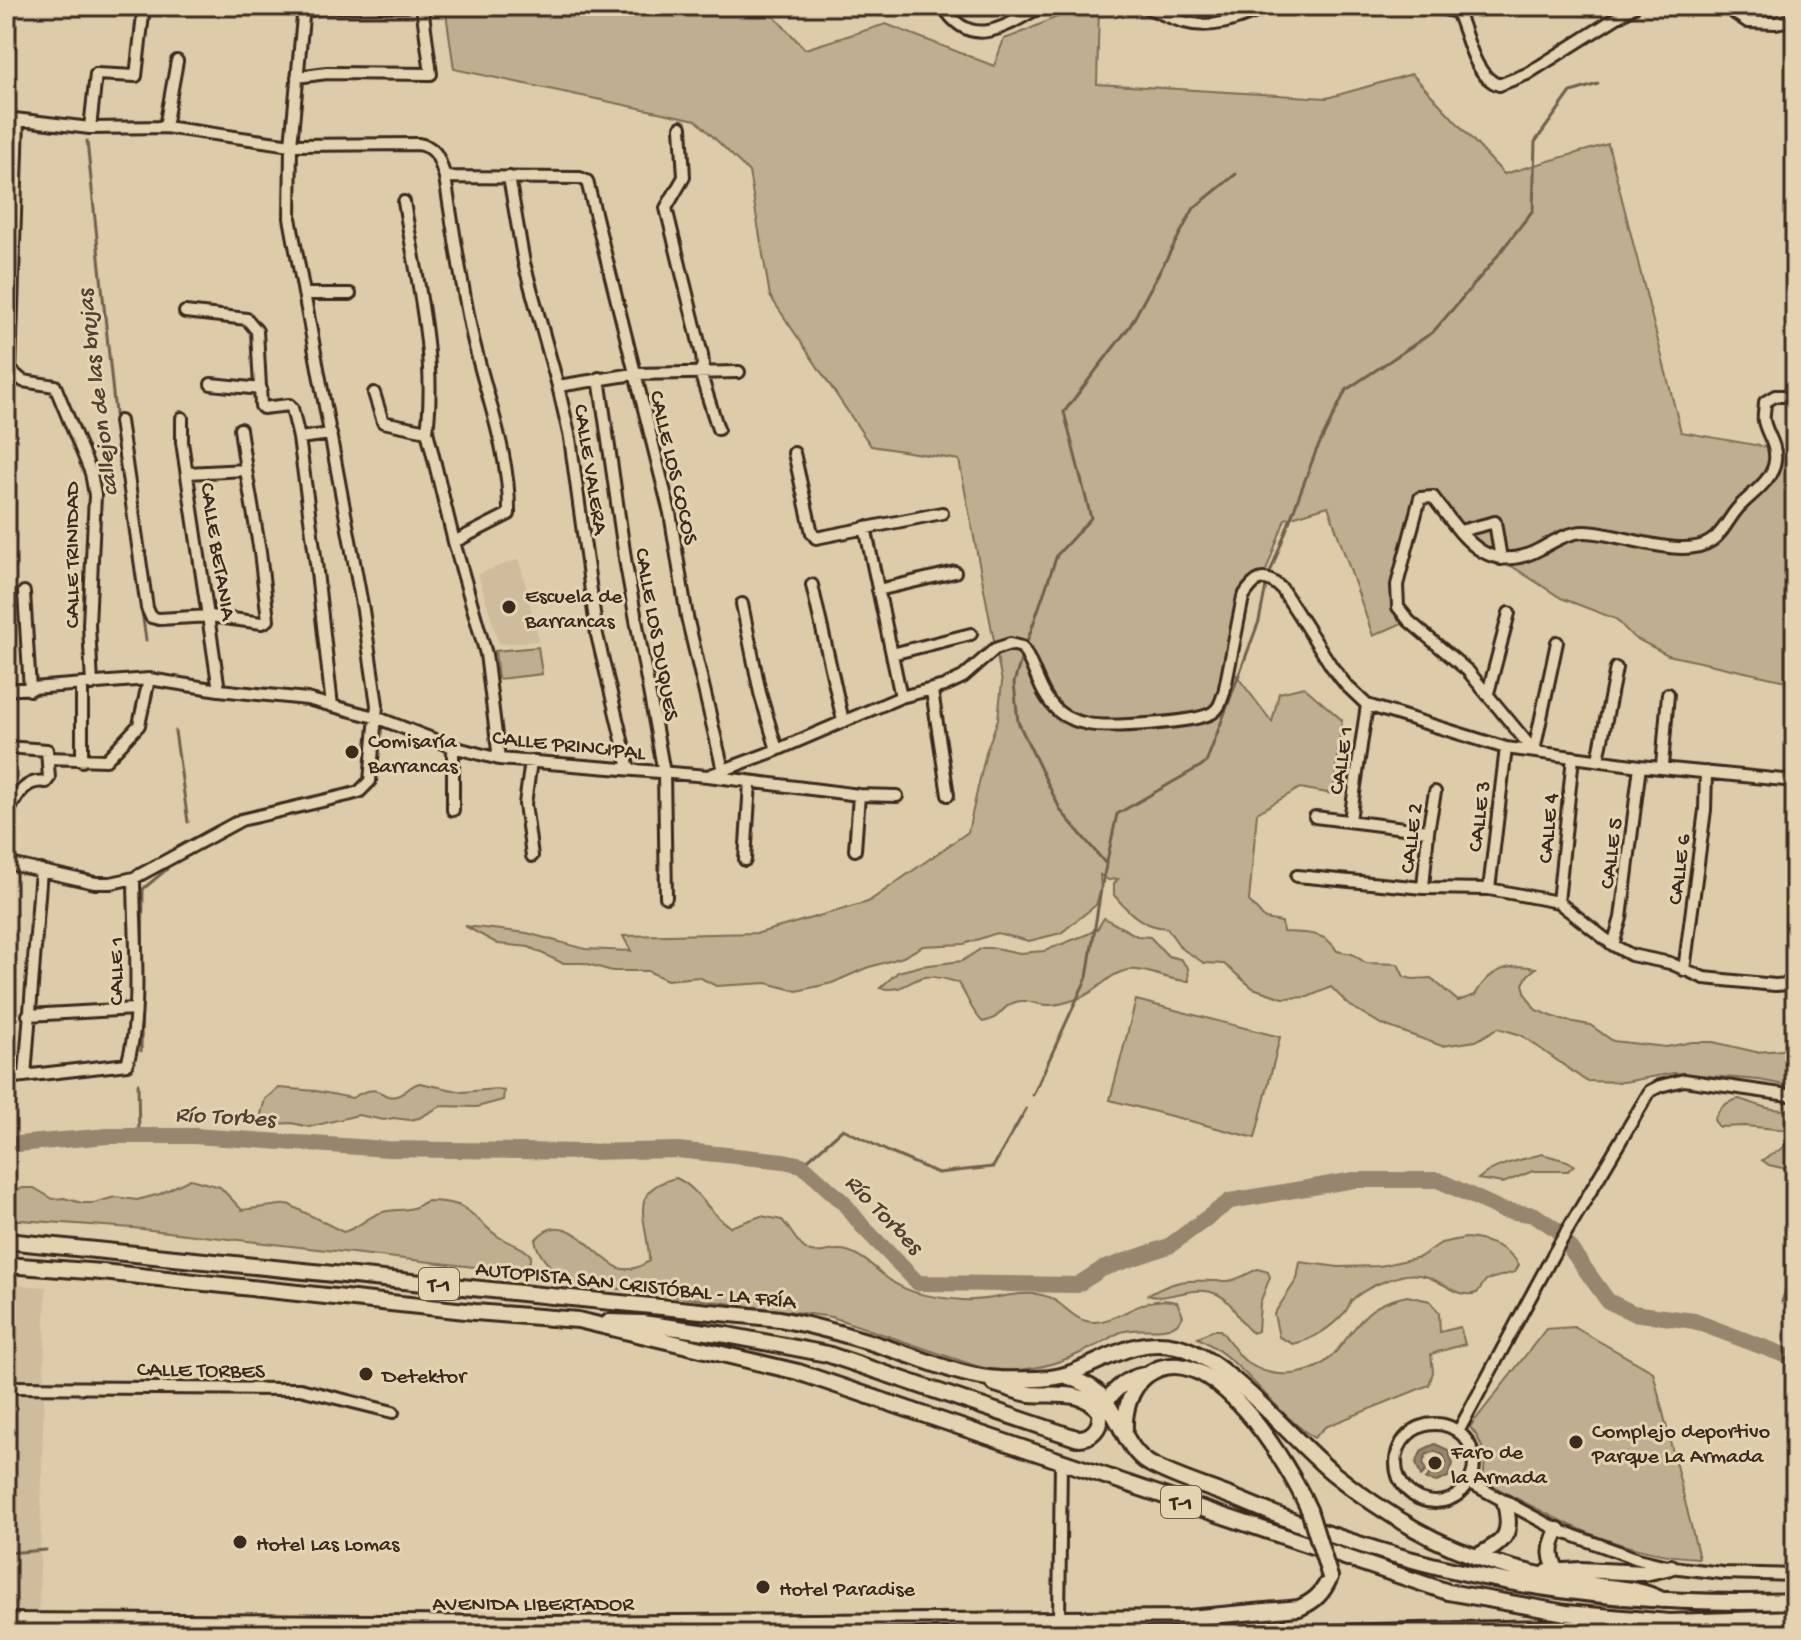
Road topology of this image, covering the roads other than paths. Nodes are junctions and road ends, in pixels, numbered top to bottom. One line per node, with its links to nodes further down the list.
1 (144, 6): 18 (street)
2 (407, 6): 11 (street)
3 (422, 6): 14 (street)
4 (943, 6): 5 (street)
5 (1042, 6)
6 (1271, 6): 10 (street)
7 (1430, 6): 8 (street)
8 (1635, 6)
9 (1724, 6): 12 (street)
10 (1149, 7)
11 (304, 9): 14 (street)
12 (1795, 19)
13 (177, 61): 16 (street)
14 (297, 77): 19 (street)
15 (12, 119): 18 (street); 26 (street)
16 (165, 127): 18 (street); 19 (street)
17 (681, 127): 27 (street)
18 (90, 128)
19 (291, 145): 20 (street); 23 (street)
20 (445, 177): 21 (street); 49 (street)
21 (509, 177): 29 (street, CALLE LOS COCOS); 32 (street, CALLE VALERA)
22 (404, 202): 40 (street)
23 (304, 294): 24 (street); 41 (street)
24 (350, 294)
25 (185, 312): 33 (street)
26 (8, 371): 63 (street, CALLE TRINIDAD)
27 (700, 372): 28 (street); 29 (street); 39 (street)
28 (739, 372)
29 (634, 374): 30 (street); 89 (street, CALLE LOS COCOS)
30 (599, 378): 32 (street); 91 (street, CALLE LOS DUQUES)
31 (211, 384): 33 (street)
32 (558, 386): 88 (street, CALLE VALERA)
33 (261, 389): 42 (street)
34 (374, 393): 40 (street)
35 (1795, 396): 50 (street)
36 (182, 418): 45 (street, CALLE BETANIA)
37 (120, 421): 57 (street)
38 (240, 429): 44 (street)
39 (718, 429)
40 (427, 431): 49 (street)
41 (331, 434): 42 (street); 73 (street)
42 (299, 438): 72 (street)
43 (794, 453): 47 (street)
44 (246, 470): 45 (street); 57 (street)
45 (187, 473): 57 (street, CALLE BETANIA)
46 (942, 513): 47 (street)
47 (865, 527): 53 (street)
48 (1460, 531): 50 (street); 50 (street); 68 (street)
49 (454, 542): 82 (street)
50 (1501, 559)
51 (955, 572): 53 (street)
52 (812, 585): 74 (street)
53 (878, 590): 60 (street)
54 (24, 592): 65 (street)
55 (742, 604): 78 (street)
56 (1509, 613): 68 (street)
57 (210, 616): 66 (street, CALLE BETANIA)
58 (971, 634): 60 (street)
59 (1557, 642): 79 (street)
60 (892, 654): 70 (street)
61 (1616, 668): 83 (street)
62 (149, 679): 63 (street, CALLE PRINCIPAL); 66 (street, CALLE PRINCIPAL); 84 (street)
63 (87, 686): 65 (street, CALLE PRINCIPAL); 84 (street)
64 (6, 690): 65 (street, CALLE PRINCIPAL)
65 (30, 690)
66 (219, 690): 72 (street, CALLE PRINCIPAL)
67 (932, 691): 70 (street); 71 (street); 97 (street)
68 (1488, 693): 79 (street)
69 (1668, 694): 87 (street)
70 (901, 697): 74 (street)
71 (1367, 705): 77 (street); 102 (street, CALLE 1)
72 (332, 706): 73 (street, CALLE PRINCIPAL)
73 (378, 718): 76 (street, CALLE PRINCIPAL); 110 (street)
74 (843, 721): 78 (street)
75 (6, 747): 81 (street)
76 (453, 747): 82 (street, CALLE PRINCIPAL); 99 (street)
77 (1506, 748): 79 (street); 112 (street, CALLE 3)
78 (777, 750): 89 (street)
79 (1534, 751): 80 (street)
80 (1573, 757): 83 (street); 114 (street, CALLE 4)
81 (48, 758): 84 (street); 100 (street)
82 (499, 759): 85 (street, CALLE PRINCIPAL)
83 (1598, 760): 86 (street)
84 (82, 761)
85 (531, 761): 88 (street, CALLE PRINCIPAL); 105 (street)
86 (1640, 766): 87 (street); 115 (street, CALLE 5)
87 (1662, 766): 90 (street)
88 (629, 769): 91 (street, CALLE PRINCIPAL)
89 (723, 770): 92 (street)
90 (1706, 772): 93 (street); 116 (street, CALLE 6)
91 (664, 773): 92 (street, CALLE PRINCIPAL); 113 (street, CALLE LOS DUQUES)
92 (708, 776): 94 (street, CALLE PRINCIPAL)
93 (1795, 781)
94 (750, 783): 96 (street, CALLE PRINCIPAL); 106 (street)
95 (1435, 792): 103 (street, CALLE 2)
96 (859, 795): 98 (street, CALLE PRINCIPAL); 104 (street)
97 (948, 795)
98 (897, 796)
99 (453, 810)
100 (6, 816)
101 (1315, 817): 102 (street)
102 (1350, 820): 103 (street)
103 (1428, 831): 111 (street, CALLE 2)
104 (855, 850)
105 (532, 856)
106 (745, 860)
107 (6, 863): 108 (street)
108 (41, 870): 110 (street); 119 (street)
109 (1297, 876): 111 (street)
110 (134, 878): 118 (street, CALLE 1)
111 (1423, 888): 112 (street)
112 (1489, 889): 114 (street)
113 (666, 897)
114 (1558, 902): 115 (street)
115 (1613, 945): 116 (street)
116 (1684, 970): 117 (street)
117 (1790, 984)
118 (135, 1009): 119 (street); 120 (street, CALLE 1)
119 (28, 1015): 120 (street)
120 (25, 1076): 121 (street)
121 (6, 1078)
122 (1795, 1096): 133 (street)
123 (6, 1241): 128 (highway, AUTOPISTA SAN CRISTÓBAL - LA FRÍA / T-1)
124 (6, 1265): 125 (highway, AUTOPISTA SAN CRISTÓBAL - LA FRÍA / T-1)
125 (578, 1320): 130 (highway); 134 (highway, AUTOPISTA SAN CRISTÓBAL - LA FRÍA / T-1)
126 (1148, 1374): 130 (highway); 132 (highway); 146 (highway, bridge)
127 (1065, 1375): 128 (highway, AUTOPISTA SAN CRISTÓBAL - LA FRÍA / T-1); 130 (highway); 138 (highway, AUTOPISTA SAN CRISTÓBAL - LA FRÍA / T-1)
128 (982, 1378): 130 (highway)
129 (6, 1387): 131 (street, CALLE TORBES)
130 (1103, 1407): 132 (highway)
131 (393, 1412)
132 (1125, 1431): 142 (highway)
133 (1458, 1432): 135 (street); 135 (street)
134 (1061, 1461): 144 (highway, AUTOPISTA SAN CRISTÓBAL - LA FRÍA / T-1); 146 (street)
135 (1469, 1482): 136 (street)
136 (1505, 1503): 137 (street); 138 (highway)
137 (1558, 1530): 139 (street); 140 (highway)
138 (1476, 1557): 140 (highway, AUTOPISTA SAN CRISTÓBAL - LA FRÍA / T-1)
139 (1671, 1567): 140 (highway); 141 (street)
140 (1560, 1575): 142 (highway, AUTOPISTA SAN CRISTÓBAL - LA FRÍA / T-1)
141 (1795, 1575)
142 (1662, 1600): 143 (highway, AUTOPISTA SAN CRISTÓBAL - LA FRÍA / T-1)
143 (1795, 1601)
144 (1624, 1618): 145 (highway, AUTOPISTA SAN CRISTÓBAL - LA FRÍA / T-1); 150 (highway)
145 (1795, 1618)
146 (1059, 1619): 148 (main road, AVENIDA LIBERTADOR)
147 (6, 1620): 148 (main road, AVENIDA LIBERTADOR)
148 (80, 1629): 151 (main road, AVENIDA LIBERTADOR); 152 (main road, AVENIDA LIBERTADOR)
149 (1332, 1633): 150 (highway); 153 (main road)
150 (1382, 1633)
151 (69, 1634)
152 (107, 1634)
153 (1300, 1634)

